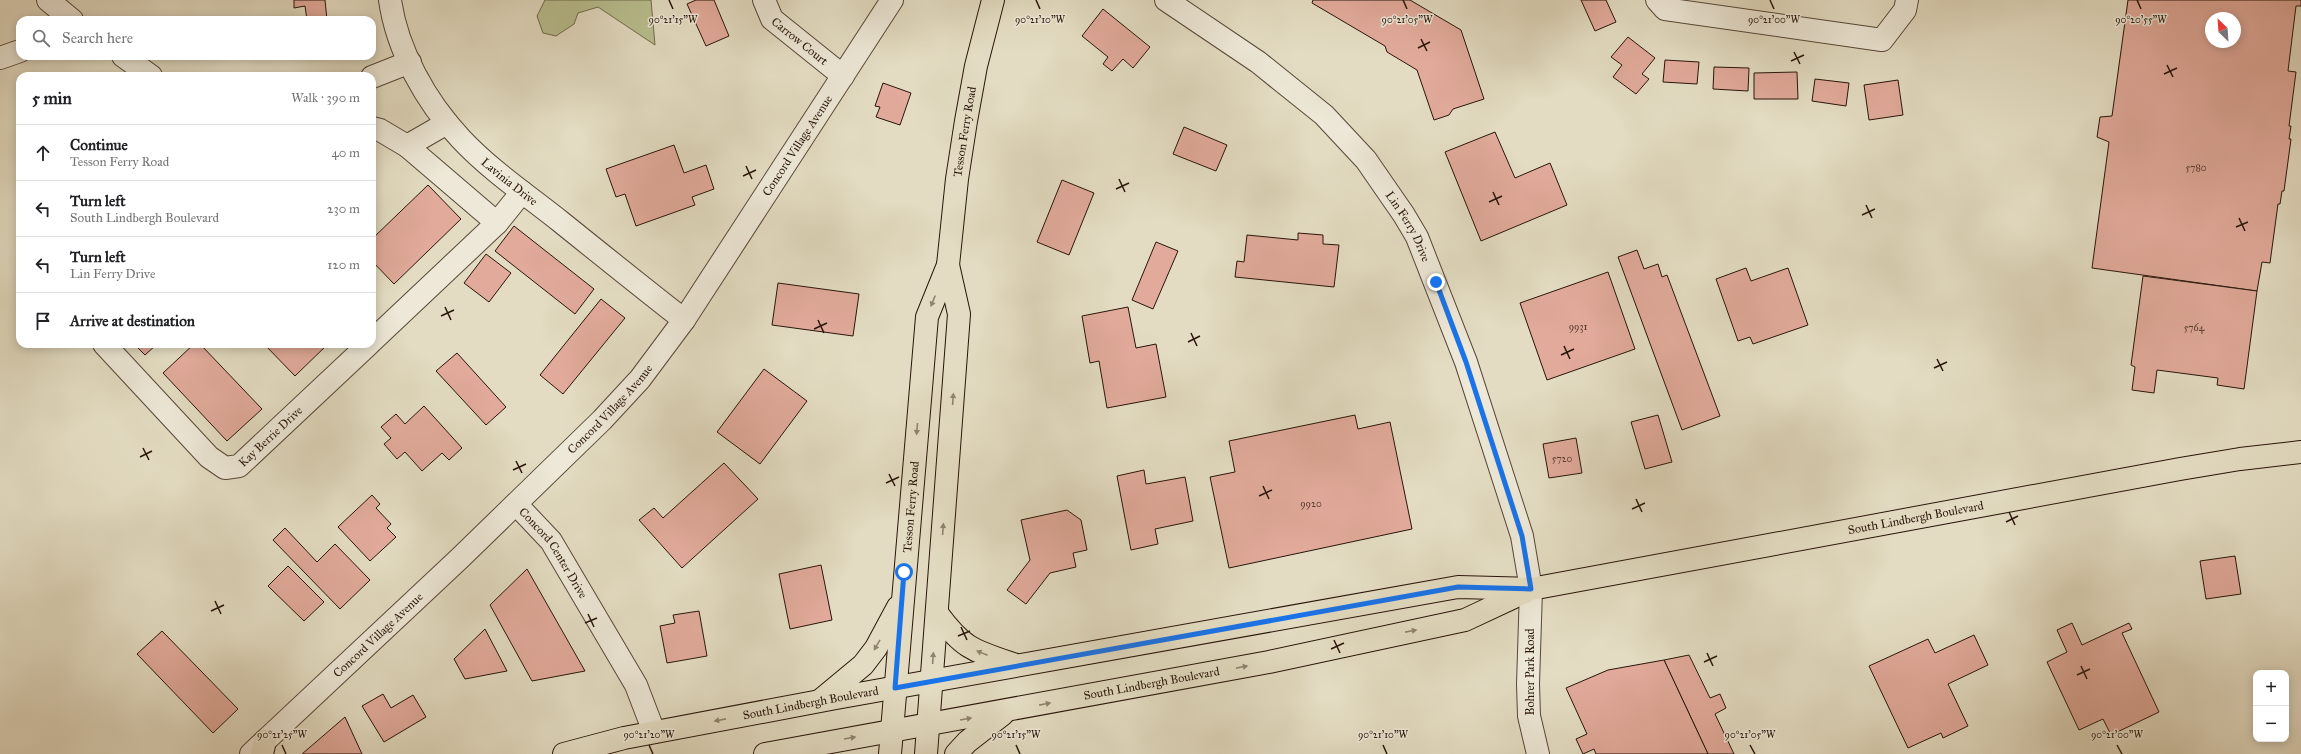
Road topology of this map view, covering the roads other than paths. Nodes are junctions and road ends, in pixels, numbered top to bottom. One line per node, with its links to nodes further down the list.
1 (48, 0): 9 (street)
2 (390, 0): 13 (street, Lavinia Drive)
3 (764, 0): 16 (street, Carrow Court)
4 (892, 0): 16 (street, Concord Village Avenue)
5 (992, 0): 22 (main road, Tesson Ferry Road)
6 (1166, 0): 29 (street, Lin Ferry Drive)
7 (1657, 0): 8 (street)
8 (1906, 5)
9 (67, 16)
10 (16, 52): 11 (street)
11 (0, 58)
12 (129, 60): 14 (street)
13 (410, 62): 15 (street); 17 (street, Lavinia Drive)
14 (145, 72)
15 (376, 75)
16 (843, 76): 23 (street, Concord Village Avenue)
17 (447, 123): 19 (street); 20 (street, Lavinia Drive)
18 (376, 129): 19 (street)
19 (407, 146): 21 (street)
20 (522, 192): 21 (street); 23 (street, Lavinia Drive)
21 (497, 224): 24 (street)
22 (948, 264): 30 (main road, Tesson Ferry Road, one-way to 30); 31 (main road, Tesson Ferry Road, one-way to 22)
23 (684, 320): 28 (street, Concord Village Avenue)
24 (376, 337)
25 (108, 348): 26 (street, Kay Berrie Drive)
26 (365, 348)
27 (2301, 452): 29 (main road, South Lindbergh Boulevard)
28 (516, 504): 39 (street, Concord Center Drive); 40 (street, Concord Village Avenue)
29 (1531, 589): 32 (main road, South Lindbergh Boulevard); 36 (main road, South Lindbergh Boulevard, one-way to 29); 46 (street, Bohrer Park Road)
30 (902, 599): 34 (main road, Tesson Ferry Road); 35 (main road, one-way to 35)
31 (936, 613): 32 (main road, one-way to 31); 33 (main road, Tesson Ferry Road, one-way to 31)
32 (1019, 666): 33 (main road, South Lindbergh Boulevard)
33 (931, 681): 34 (main road, South Lindbergh Boulevard); 37 (main road, Tesson Ferry Road)
34 (895, 688): 35 (main road, South Lindbergh Boulevard); 38 (main road, Tesson Ferry Road)
35 (819, 701): 39 (main road, South Lindbergh Boulevard, one-way to 39)
36 (1007, 711): 37 (main road, South Lindbergh Boulevard, one-way to 36); 45 (main road)
37 (928, 725): 38 (main road, South Lindbergh Boulevard); 44 (main road, Tesson Ferry Road)
38 (892, 731): 41 (main road, South Lindbergh Boulevard, one-way to 38); 43 (main road, Tesson Ferry Road)
39 (654, 732): 42 (main road, South Lindbergh Boulevard)
40 (259, 750)
41 (782, 753)
42 (564, 754)
43 (890, 754)
44 (926, 754)
45 (956, 754)
46 (1538, 754)

